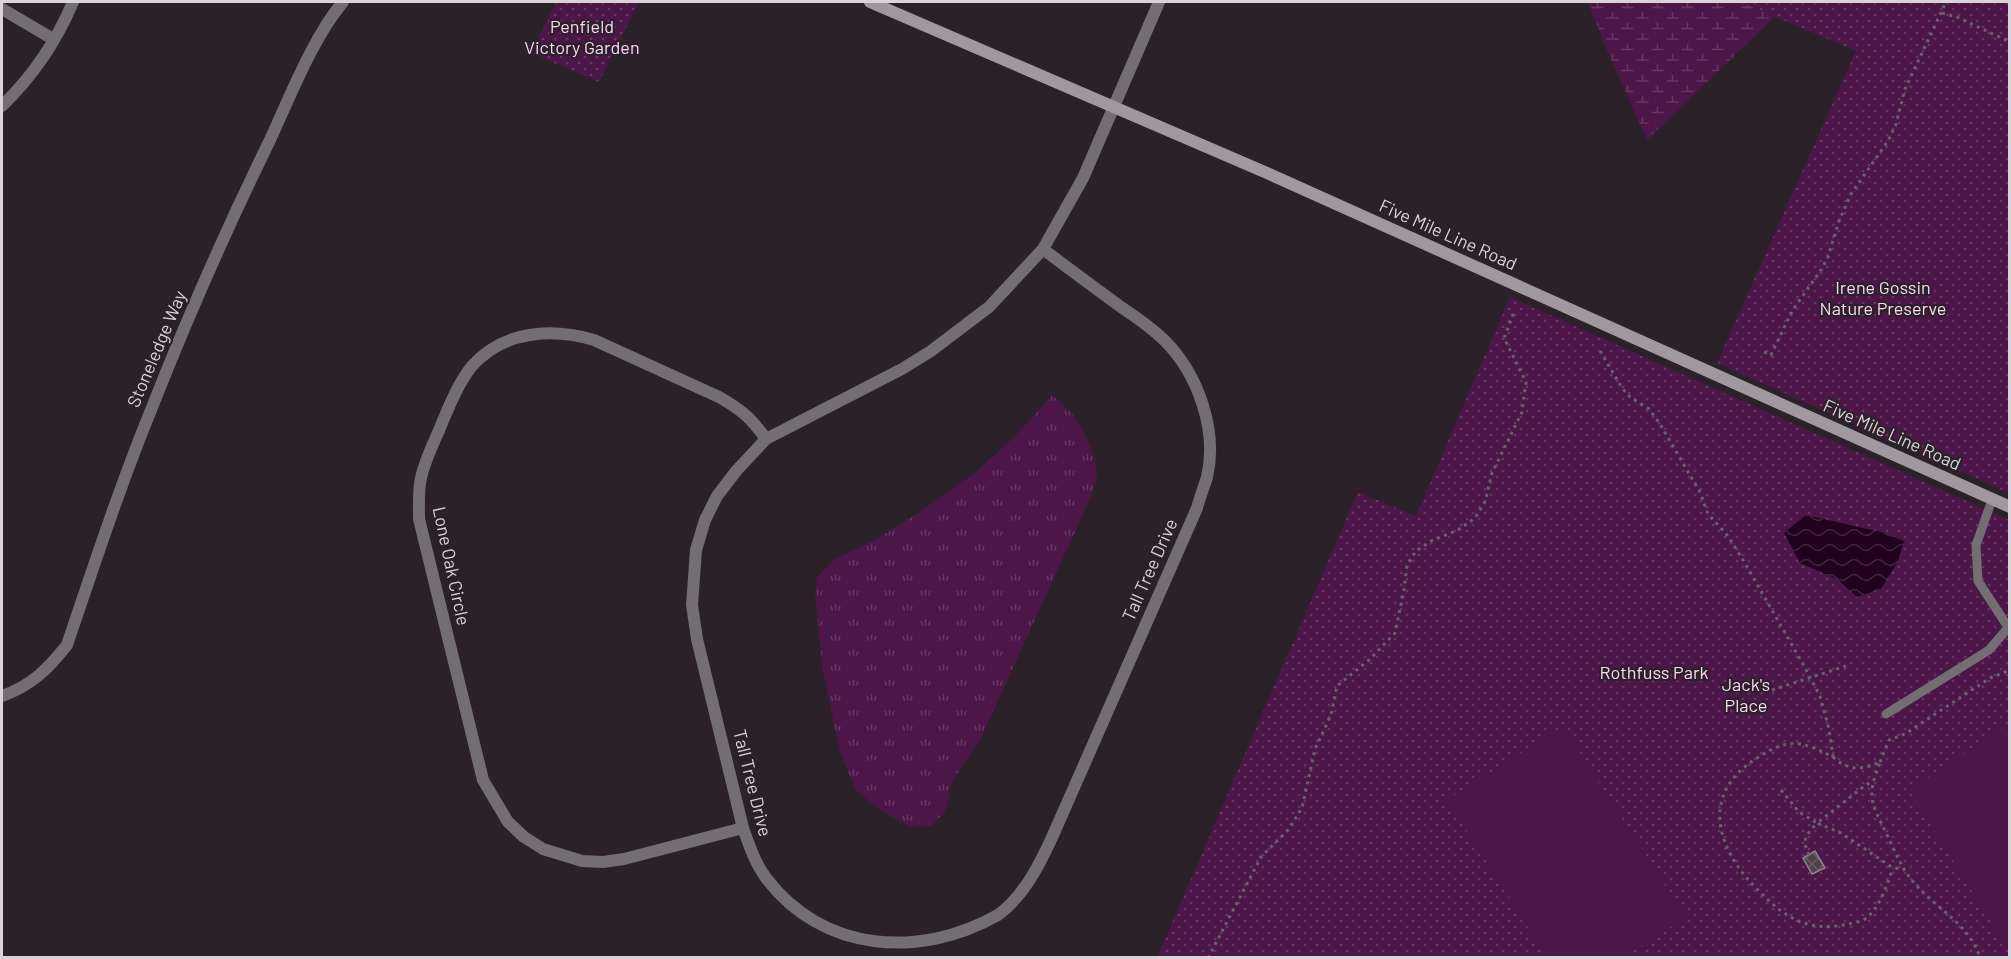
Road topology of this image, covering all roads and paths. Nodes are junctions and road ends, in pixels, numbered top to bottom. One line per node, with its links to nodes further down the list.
1 (73, 2): 8 (street)
2 (343, 2): 24 (street, Stoneledge Way)
3 (870, 2): 11 (main road, Five Mile Line Road)
4 (1159, 2): 11 (street, Tall Tree Drive)
5 (1946, 2): 7 (path)
6 (2, 9): 8 (street)
7 (1942, 13): 9 (path); 15 (path)
8 (54, 39): 10 (street)
9 (2010, 42)
10 (2, 106)
11 (1113, 107): 12 (street, Tall Tree Drive); 17 (main road, Five Mile Line Road)
12 (1043, 249): 16 (street, Tall Tree Drive); 31 (street, Tall Tree Drive)
13 (1514, 312): 35 (path)
14 (1600, 351): 22 (path)
15 (1764, 352)
16 (766, 439): 31 (street, Tall Tree Drive); 31 (street, Lone Oak Circle)
17 (1992, 500): 18 (main road, Five Mile Line Road); 19 (lane)
18 (2010, 507)
19 (2008, 630): 25 (lane)
20 (1845, 666): 22 (path)
21 (2010, 670): 27 (path)
22 (1810, 678): 23 (path); 26 (path)
23 (1772, 690)
24 (2, 696)
25 (1886, 714)
26 (1833, 757): 27 (path); 33 (path)
27 (1880, 762): 28 (path)
28 (1872, 783): 30 (path); 34 (path)
29 (1781, 790): 30 (path)
30 (1817, 823): 32 (path); 33 (path)
31 (743, 828)
32 (1809, 855)
33 (1893, 868): 34 (path)
34 (1903, 869): 36 (path)
35 (1208, 957)
36 (1980, 957)

